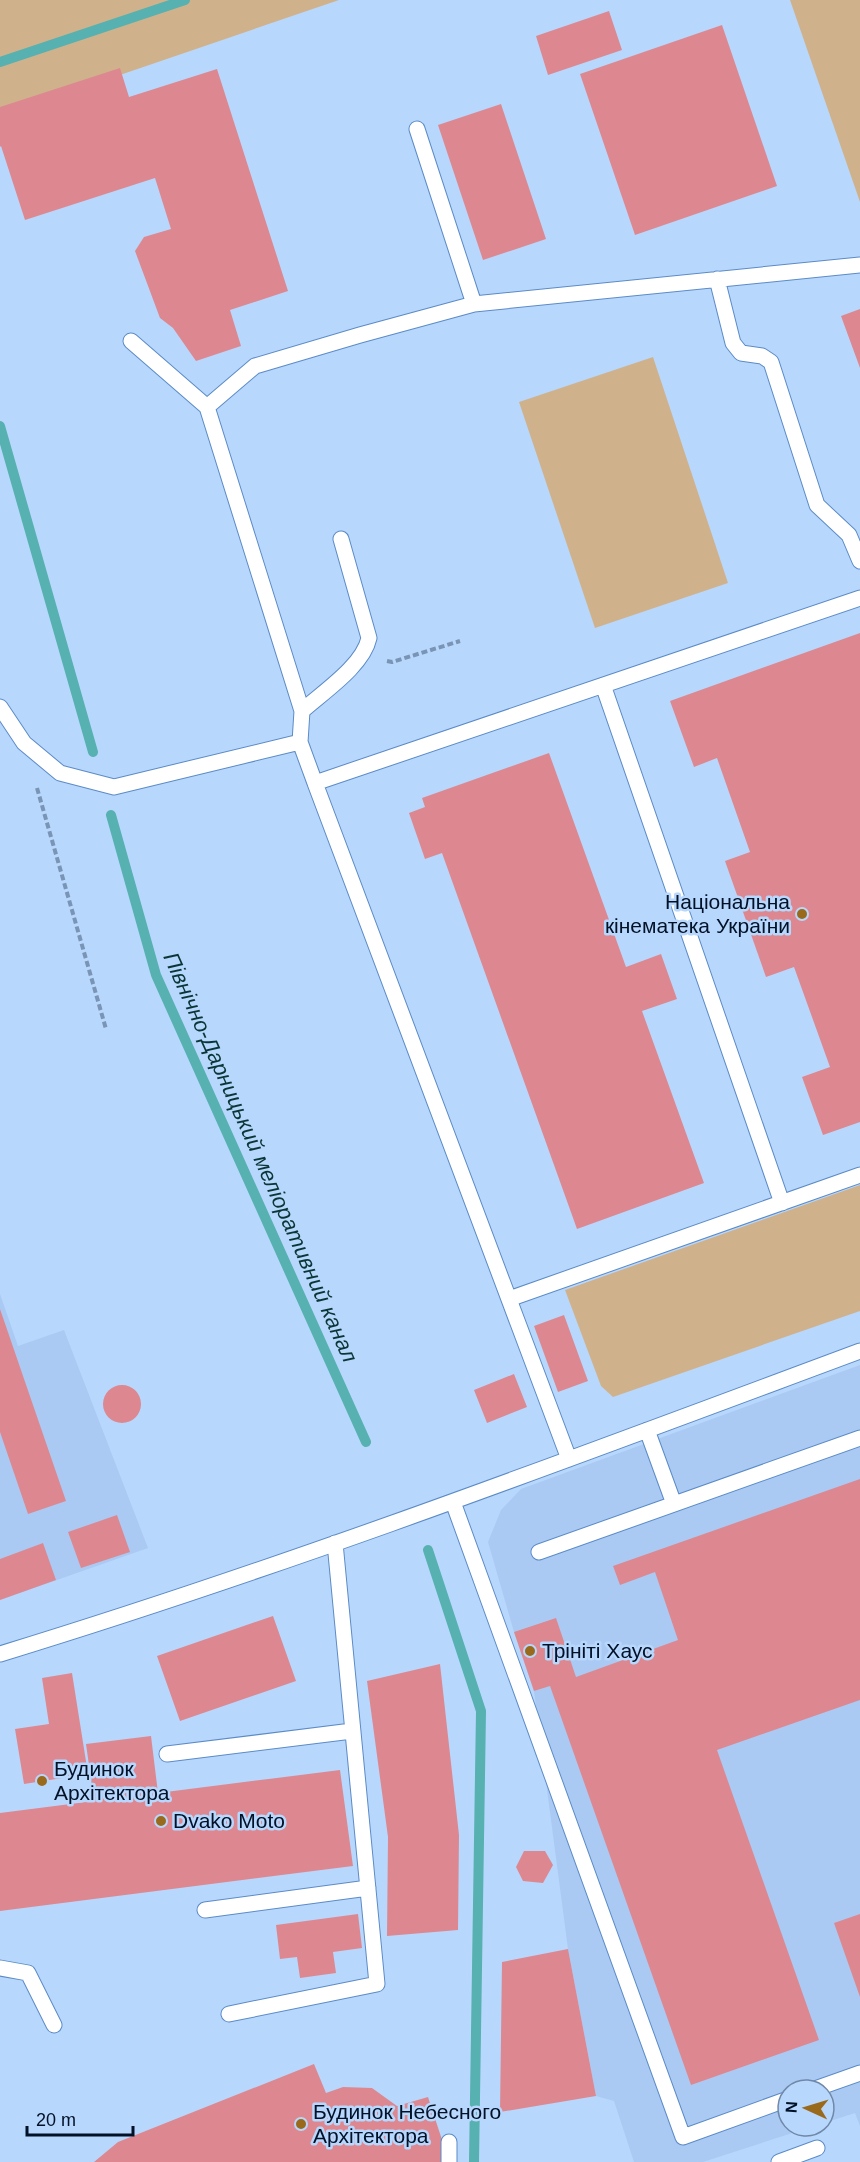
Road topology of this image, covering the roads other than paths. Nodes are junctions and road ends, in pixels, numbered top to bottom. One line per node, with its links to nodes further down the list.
1 (417, 129): 4 (lane)
2 (860, 265): 3 (lane)
3 (717, 279): 4 (lane); 8 (lane)
4 (474, 304): 6 (lane)
5 (131, 341): 6 (lane)
6 (207, 407): 12 (lane)
7 (341, 539): 12 (lane)
8 (860, 561)
9 (860, 598): 10 (lane)
10 (603, 685): 14 (lane); 16 (lane)
11 (0, 707): 13 (lane)
12 (302, 711): 13 (lane)
13 (300, 742): 14 (lane)
14 (315, 783): 17 (lane)
15 (860, 1175): 16 (lane)
16 (782, 1203): 17 (lane)
17 (509, 1299): 21 (lane)
18 (860, 1350): 19 (lane)
19 (647, 1430): 21 (lane); 23 (lane)
20 (860, 1438): 23 (lane)
21 (569, 1459): 22 (lane)
22 (453, 1502): 24 (lane); 36 (lane)
23 (674, 1504): 25 (lane)
24 (335, 1543): 26 (lane); 27 (lane)
25 (539, 1552)
26 (0, 1654)
27 (352, 1731): 28 (lane); 29 (lane)
28 (167, 1754)
29 (368, 1888): 30 (lane); 32 (lane)
30 (205, 1910)
31 (0, 1968): 33 (lane)
32 (229, 2014)
33 (54, 2025)
34 (860, 2073): 35 (lane)
35 (836, 2082)
36 (776, 2103)
37 (449, 2142): 39 (lane)
38 (817, 2148): 40 (lane)
39 (448, 2162)
40 (779, 2162)

